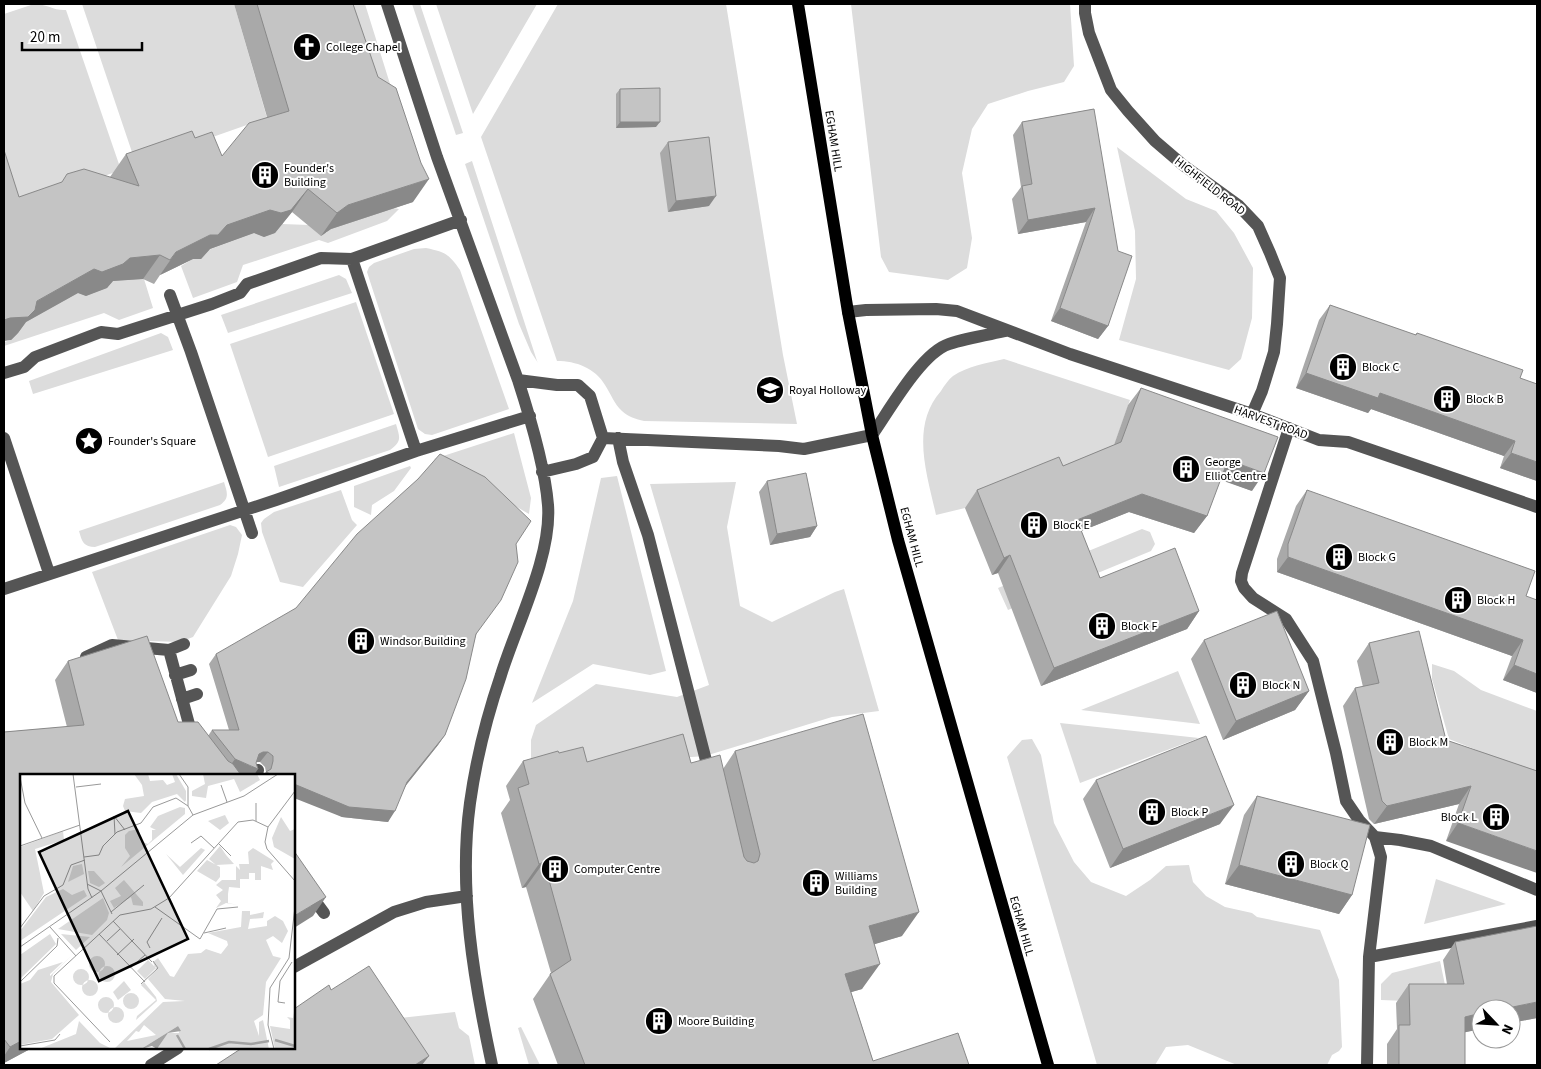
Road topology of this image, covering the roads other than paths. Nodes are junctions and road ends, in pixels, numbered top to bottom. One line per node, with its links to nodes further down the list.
1 (387, 4): 4 (street)
2 (798, 4): 7 (main road, EGHAM HILL)
3 (1085, 4): 12 (street, HIGHFIELD ROAD)
4 (461, 220): 5 (street); 11 (street)
5 (352, 259): 8 (street); 19 (street)
6 (170, 295): 8 (street)
7 (848, 312): 9 (street, HARVEST ROAD); 15 (main road, EGHAM HILL)
8 (178, 315): 10 (street); 22 (street)
9 (1006, 331): 12 (street, HARVEST ROAD); 15 (street)
10 (4, 373)
11 (518, 380): 13 (street); 17 (street)
12 (1252, 414): 14 (street, HARVEST ROAD)
13 (530, 416): 19 (street); 20 (street)
14 (1289, 428): 21 (street, HARVEST ROAD); 35 (street)
15 (872, 436): 18 (street); 46 (main road, EGHAM HILL)
16 (4, 438): 24 (street)
17 (603, 438): 18 (street); 20 (street)
18 (618, 438): 34 (street)
19 (416, 451): 22 (street)
20 (542, 472): 38 (street)
21 (1537, 507)
22 (244, 509): 23 (street); 24 (street)
23 (252, 533)
24 (49, 573): 25 (street)
25 (4, 589)
26 (184, 644): 27 (street)
27 (169, 650): 28 (street); 30 (street)
28 (86, 657)
29 (191, 670): 30 (street)
30 (175, 676): 32 (street)
31 (197, 694): 32 (street)
32 (182, 700): 33 (street)
33 (198, 745)
34 (714, 792)
35 (1375, 837): 37 (street); 41 (street)
36 (295, 873): 39 (street)
37 (1537, 890)
38 (467, 896): 42 (street); 45 (street)
39 (324, 913)
40 (1537, 926): 41 (street)
41 (1368, 957): 47 (street)
42 (295, 966)
43 (176, 1049): 44 (street)
44 (151, 1065)
45 (492, 1065)
46 (1048, 1065)
47 (1367, 1065)

